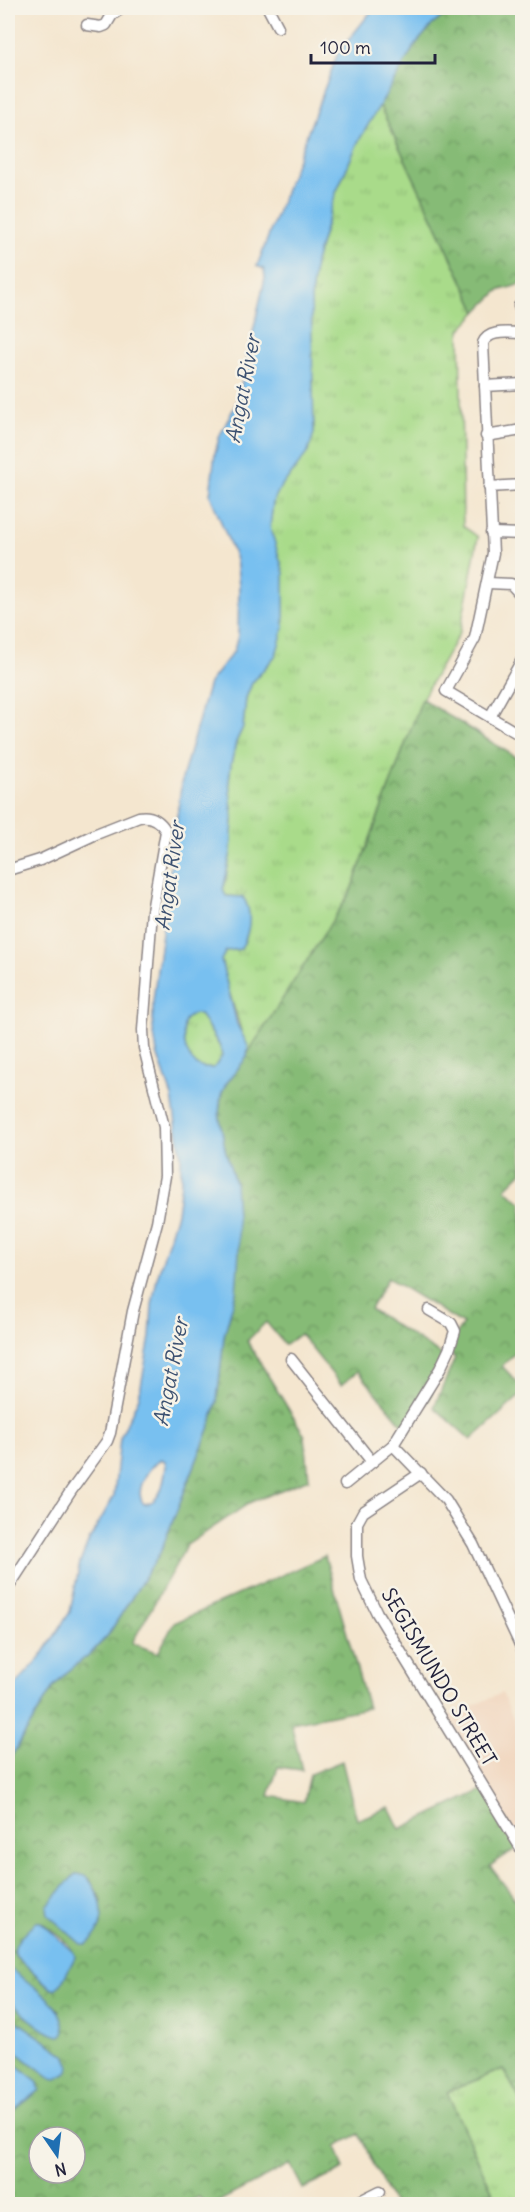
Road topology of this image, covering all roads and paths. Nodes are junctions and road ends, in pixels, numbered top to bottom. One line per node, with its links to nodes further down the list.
1 (122, 8): 3 (street)
2 (268, 8): 4 (street)
3 (87, 25)
4 (278, 27)
5 (522, 333): 7 (street)
6 (522, 384): 7 (street)
7 (485, 386): 9 (street)
8 (522, 430): 9 (street)
9 (486, 436): 11 (street)
10 (522, 485): 11 (street)
11 (489, 487): 12 (street)
12 (491, 533): 13 (street); 14 (street)
13 (522, 534)
14 (488, 583): 15 (street); 17 (street)
15 (522, 596)
16 (522, 660): 17 (street)
17 (490, 717): 18 (street)
18 (522, 736)
19 (8, 870): 26 (street)
20 (429, 1310): 22 (street)
21 (291, 1359): 23 (street)
22 (393, 1445): 23 (street); 24 (street)
23 (372, 1462): 25 (street)
24 (421, 1473): 27 (street); 28 (street, SEGISMUNDO STREET)
25 (345, 1484)
26 (8, 1588)
27 (522, 1649)
28 (522, 1850)
29 (380, 2191): 30 (street)
30 (354, 2205)

